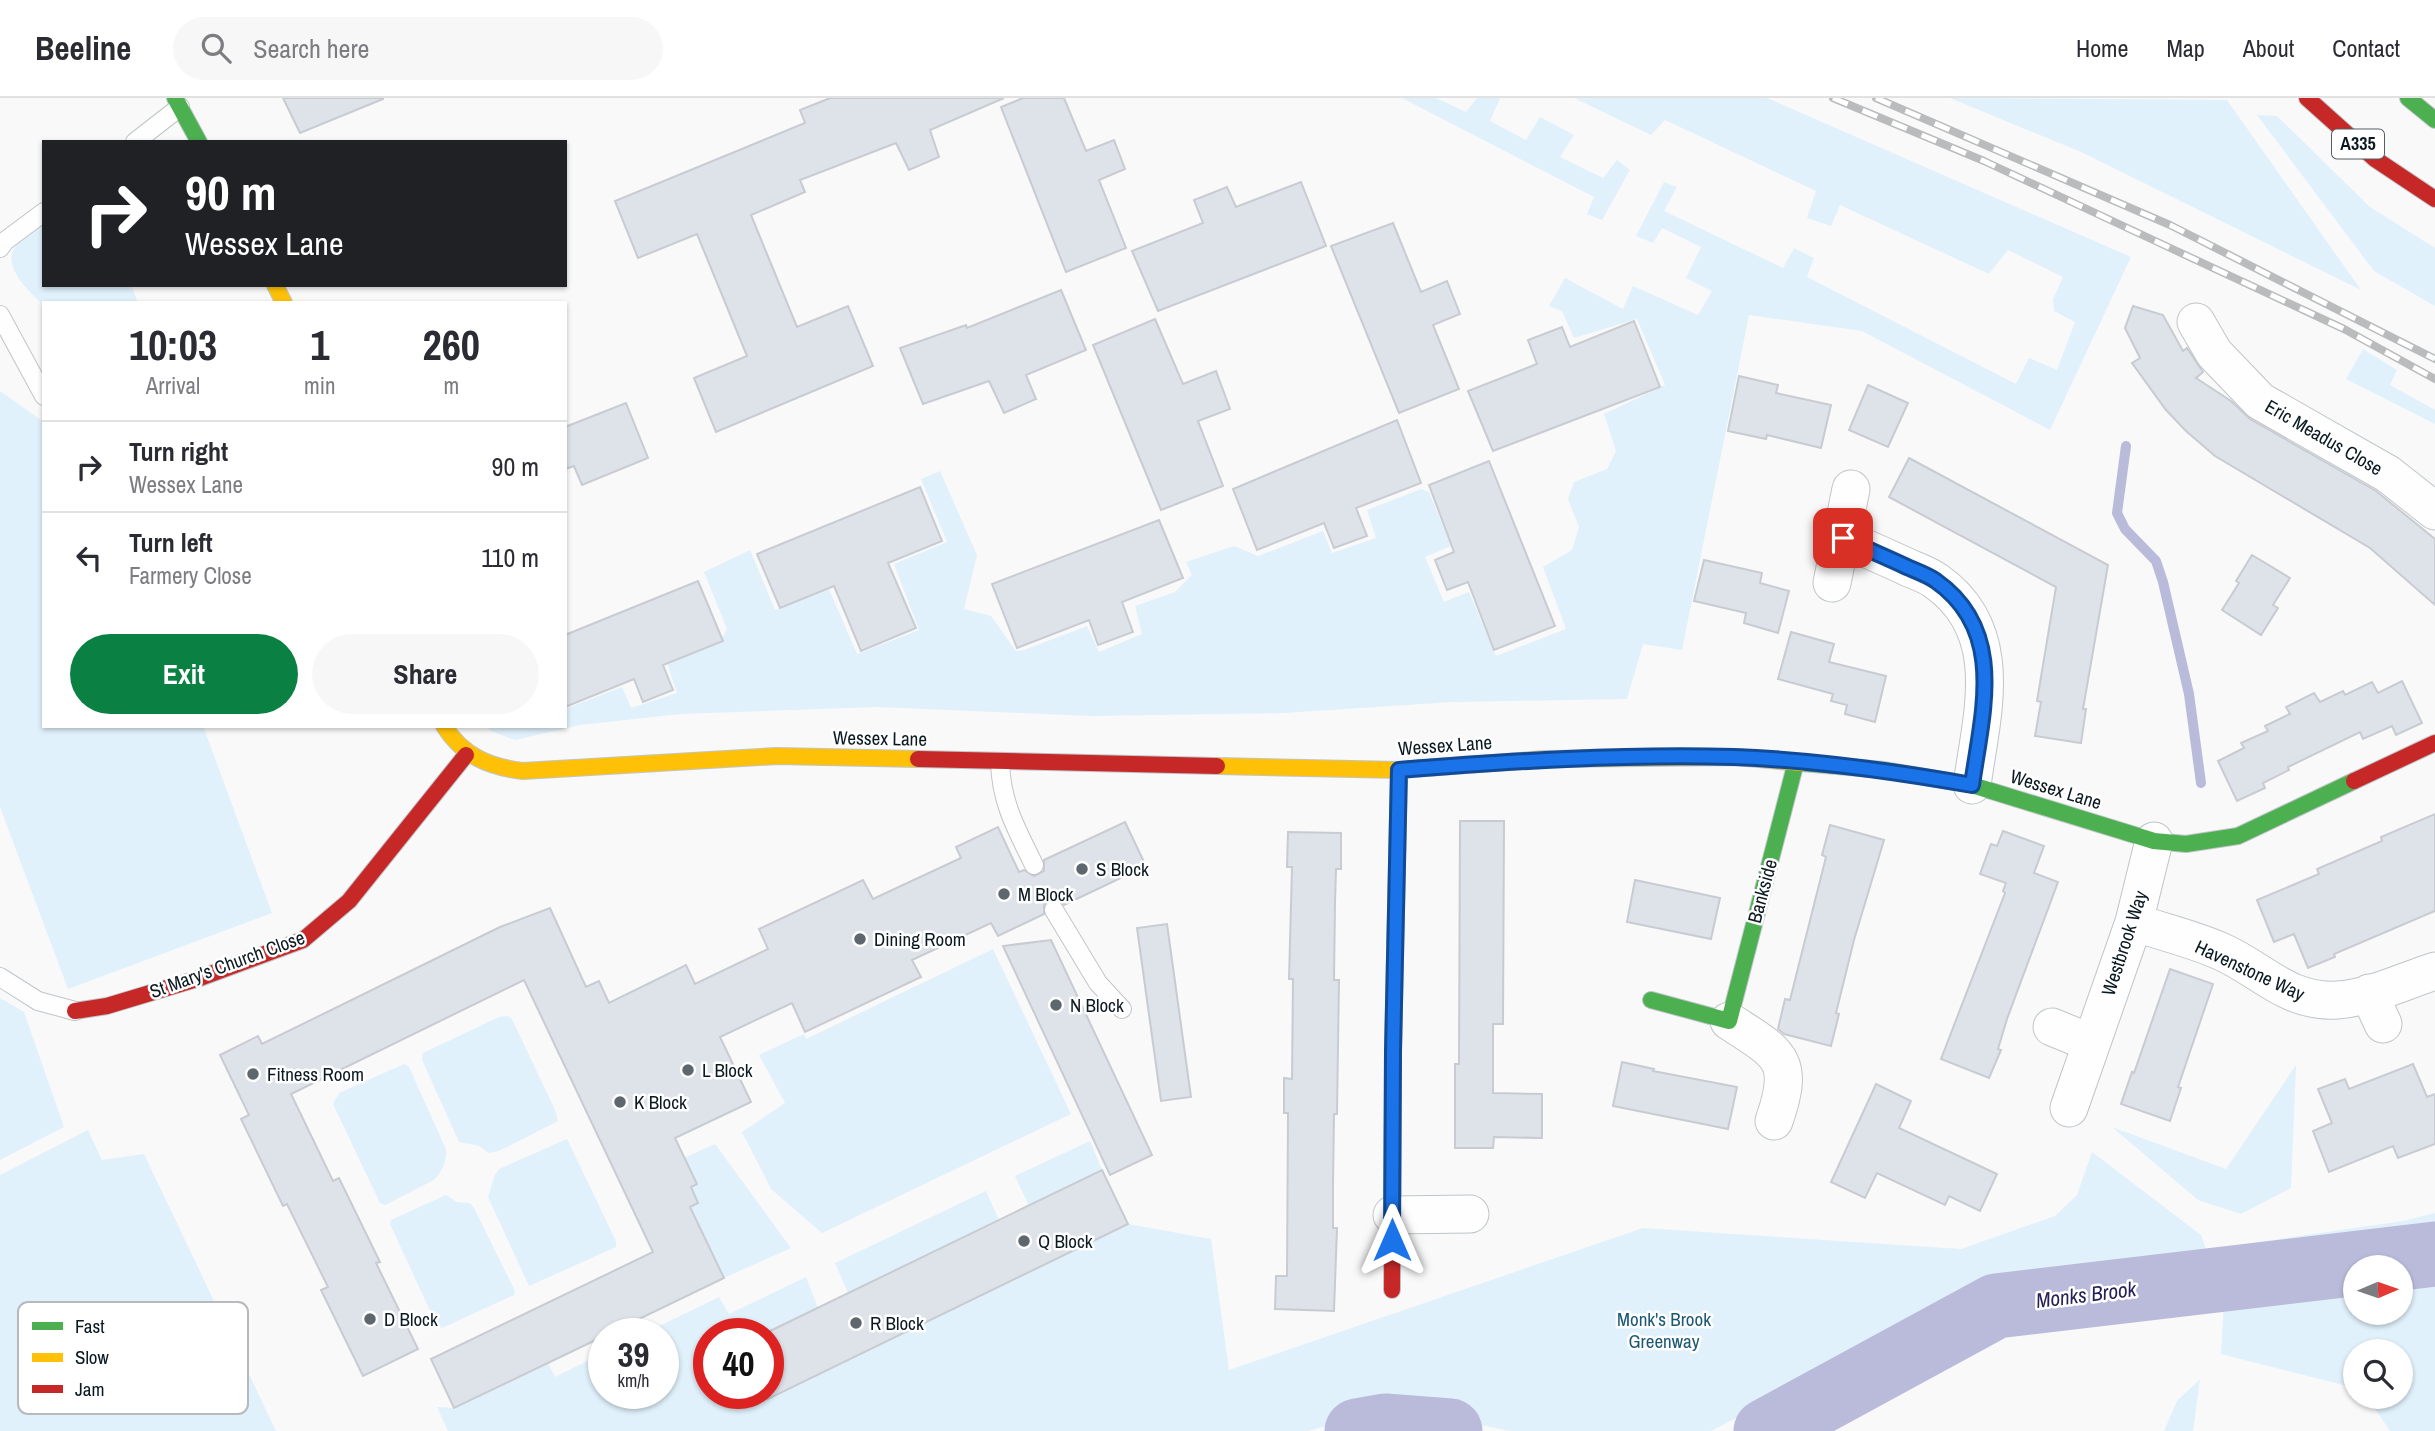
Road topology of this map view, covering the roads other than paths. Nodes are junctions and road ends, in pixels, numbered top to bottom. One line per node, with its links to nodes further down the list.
1 (2306, 98): 7 (street, A335)
2 (2408, 98): 4 (street)
3 (178, 103): 5 (lane); 6 (street)
4 (2435, 120)
5 (137, 140)
6 (199, 140)
7 (2435, 200)
8 (42, 213): 9 (lane)
9 (0, 248)
10 (0, 315): 12 (lane)
11 (2196, 322): 14 (street, Eric Meadus Close)
12 (42, 392)
13 (1851, 489): 15 (street)
14 (2435, 512)
15 (1843, 538): 16 (street); 23 (street)
16 (1832, 583)
17 (446, 728): 19 (street, Wessex Lane)
18 (2435, 743): 24 (street, Wessex Lane)
19 (467, 755): 20 (street, Wessex Lane); 32 (street, St Mary's Church Close)
20 (1000, 762): 22 (street, Wessex Lane); 25 (lane)
21 (1796, 762): 22 (street, Wessex Lane); 23 (street, Wessex Lane); 33 (street, Bankside)
22 (1399, 770): 39 (street)
23 (1972, 785): 24 (street, Wessex Lane)
24 (2154, 841): 27 (street, Westbrook Way)
25 (1034, 865)
26 (1054, 910): 31 (lane)
27 (2134, 922): 28 (street, Havenstone Way); 35 (street, Westbrook Way)
28 (2435, 971)
29 (0, 977): 32 (lane, St Mary's Church Close)
30 (1651, 1000): 33 (street)
31 (1122, 1009)
32 (75, 1011)
33 (1729, 1021): 37 (street)
34 (2052, 1027): 35 (street)
35 (2091, 1043): 36 (street, Westbrook Way)
36 (2069, 1108)
37 (1774, 1121)
38 (1470, 1214): 39 (street)
39 (1392, 1215): 40 (street)
40 (1392, 1290)

